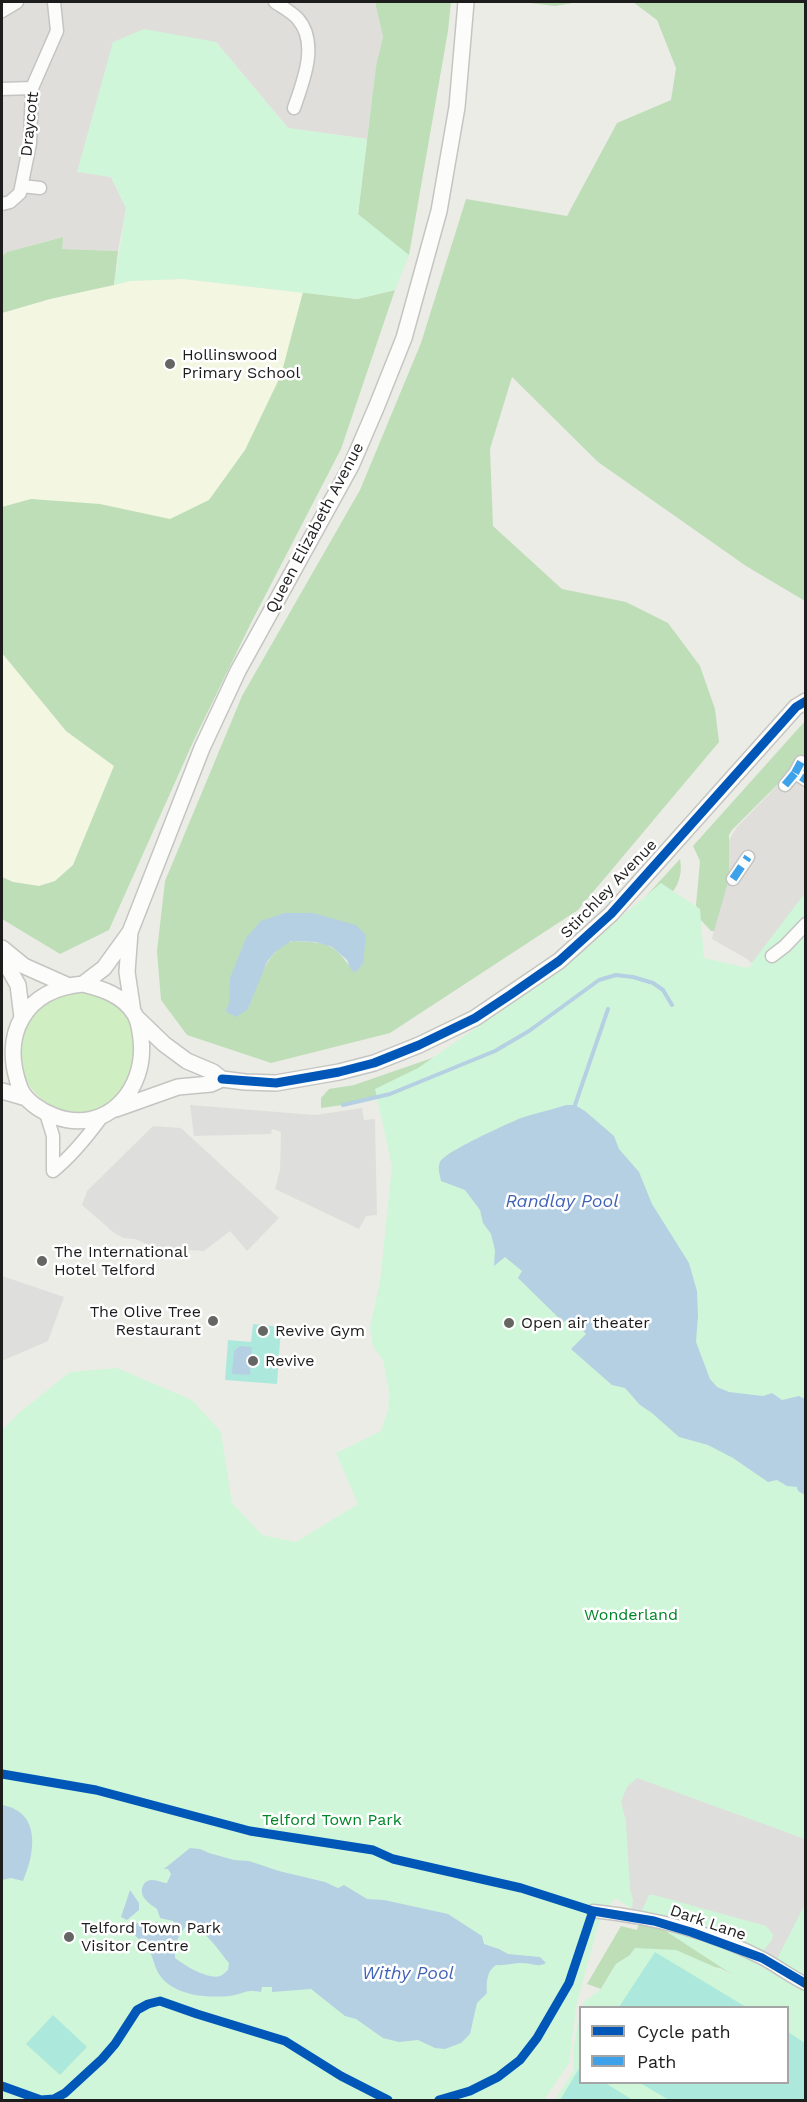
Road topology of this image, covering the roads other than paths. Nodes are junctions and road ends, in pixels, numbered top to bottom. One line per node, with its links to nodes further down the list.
1 (17, 2): 5 (street)
2 (54, 2): 6 (street, Draycott)
3 (275, 2): 8 (street)
4 (466, 2): 18 (street, Queen Elizabeth Avenue)
5 (2, 11)
6 (32, 87): 7 (street); 9 (street, Draycott)
7 (2, 89)
8 (294, 108)
9 (22, 186): 10 (street); 11 (street)
10 (40, 188)
11 (2, 204)
12 (806, 701): 27 (street, Stirchley Avenue)
13 (801, 772): 14 (street)
14 (785, 785)
15 (748, 857): 16 (street)
16 (733, 879)
17 (806, 924): 20 (street)
18 (130, 932): 22 (street, Queen Elizabeth Avenue); 23 (street, Queen Elizabeth Avenue)
19 (2, 948): 22 (street)
20 (772, 956)
21 (2, 957): 24 (street)
22 (76, 985): 23 (street); 24 (street)
23 (135, 1014): 27 (street); 30 (street)
24 (22, 1017): 25 (street)
25 (14, 1034): 26 (street); 29 (street)
26 (2, 1044)
27 (222, 1079): 30 (street)
28 (2, 1091): 29 (street)
29 (24, 1097): 31 (street)
30 (115, 1110): 32 (street)
31 (46, 1113): 32 (street); 32 (street)
32 (101, 1118)
33 (593, 1911): 34 (street, Dark Lane)
34 (806, 1984)

